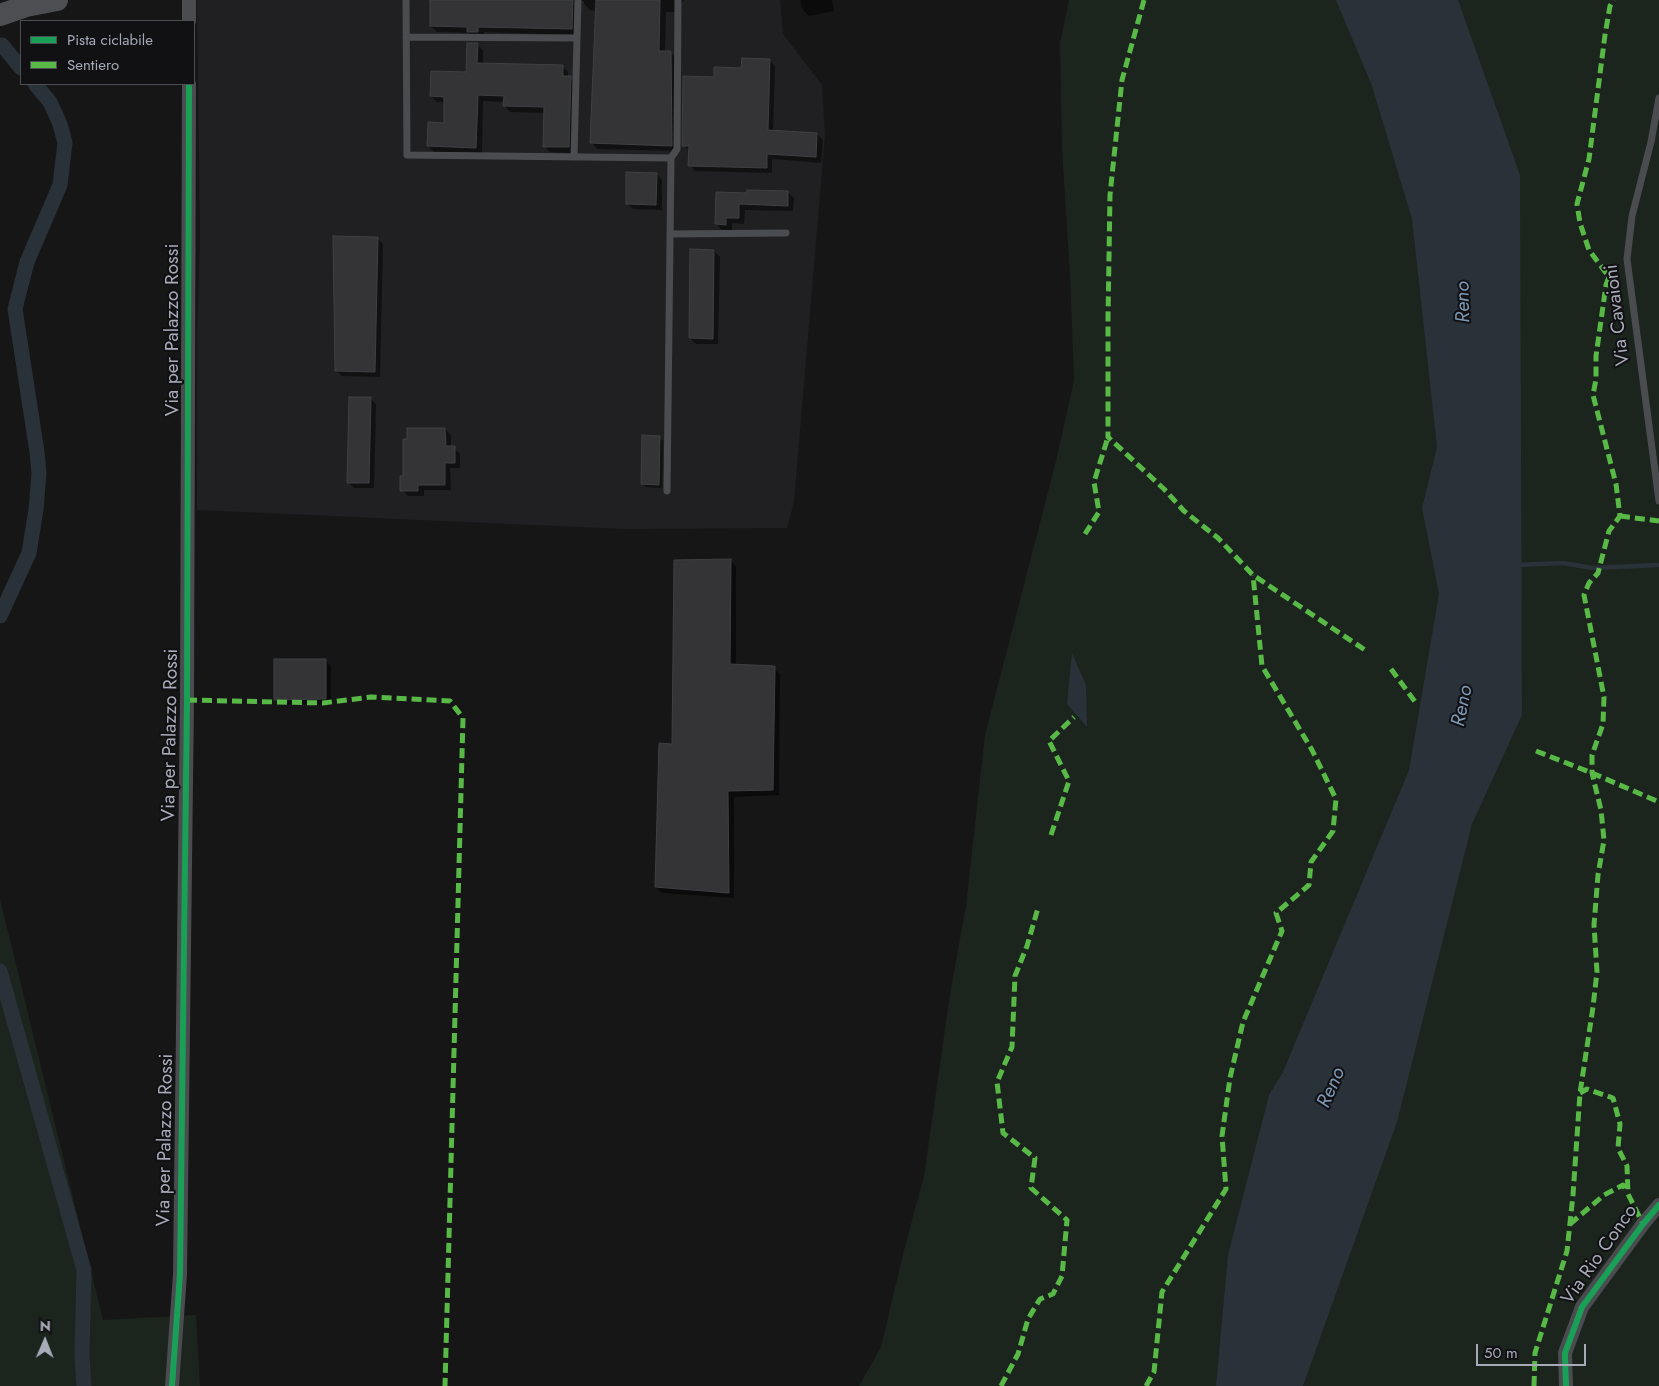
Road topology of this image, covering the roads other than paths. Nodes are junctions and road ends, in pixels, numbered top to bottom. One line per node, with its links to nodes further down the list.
1 (57, 0): 6 (highway)
2 (189, 0): 7 (street)
3 (406, 0): 8 (lane)
4 (578, 0): 9 (lane)
5 (678, 0): 13 (lane)
6 (0, 15)
7 (189, 20)
8 (406, 37): 9 (lane); 12 (lane)
9 (577, 38): 12 (lane)
10 (189, 85): 19 (street, Via per Palazzo Rossi)
11 (1659, 98): 17 (lane, Via Cavaioni)
12 (574, 157): 13 (lane)
13 (671, 158): 15 (lane)
14 (786, 233): 15 (lane)
15 (670, 234): 16 (lane)
16 (667, 491)
17 (1659, 501)
18 (1659, 1205): 20 (street, Via Rio Conco)
19 (172, 1386)
20 (1566, 1386)

